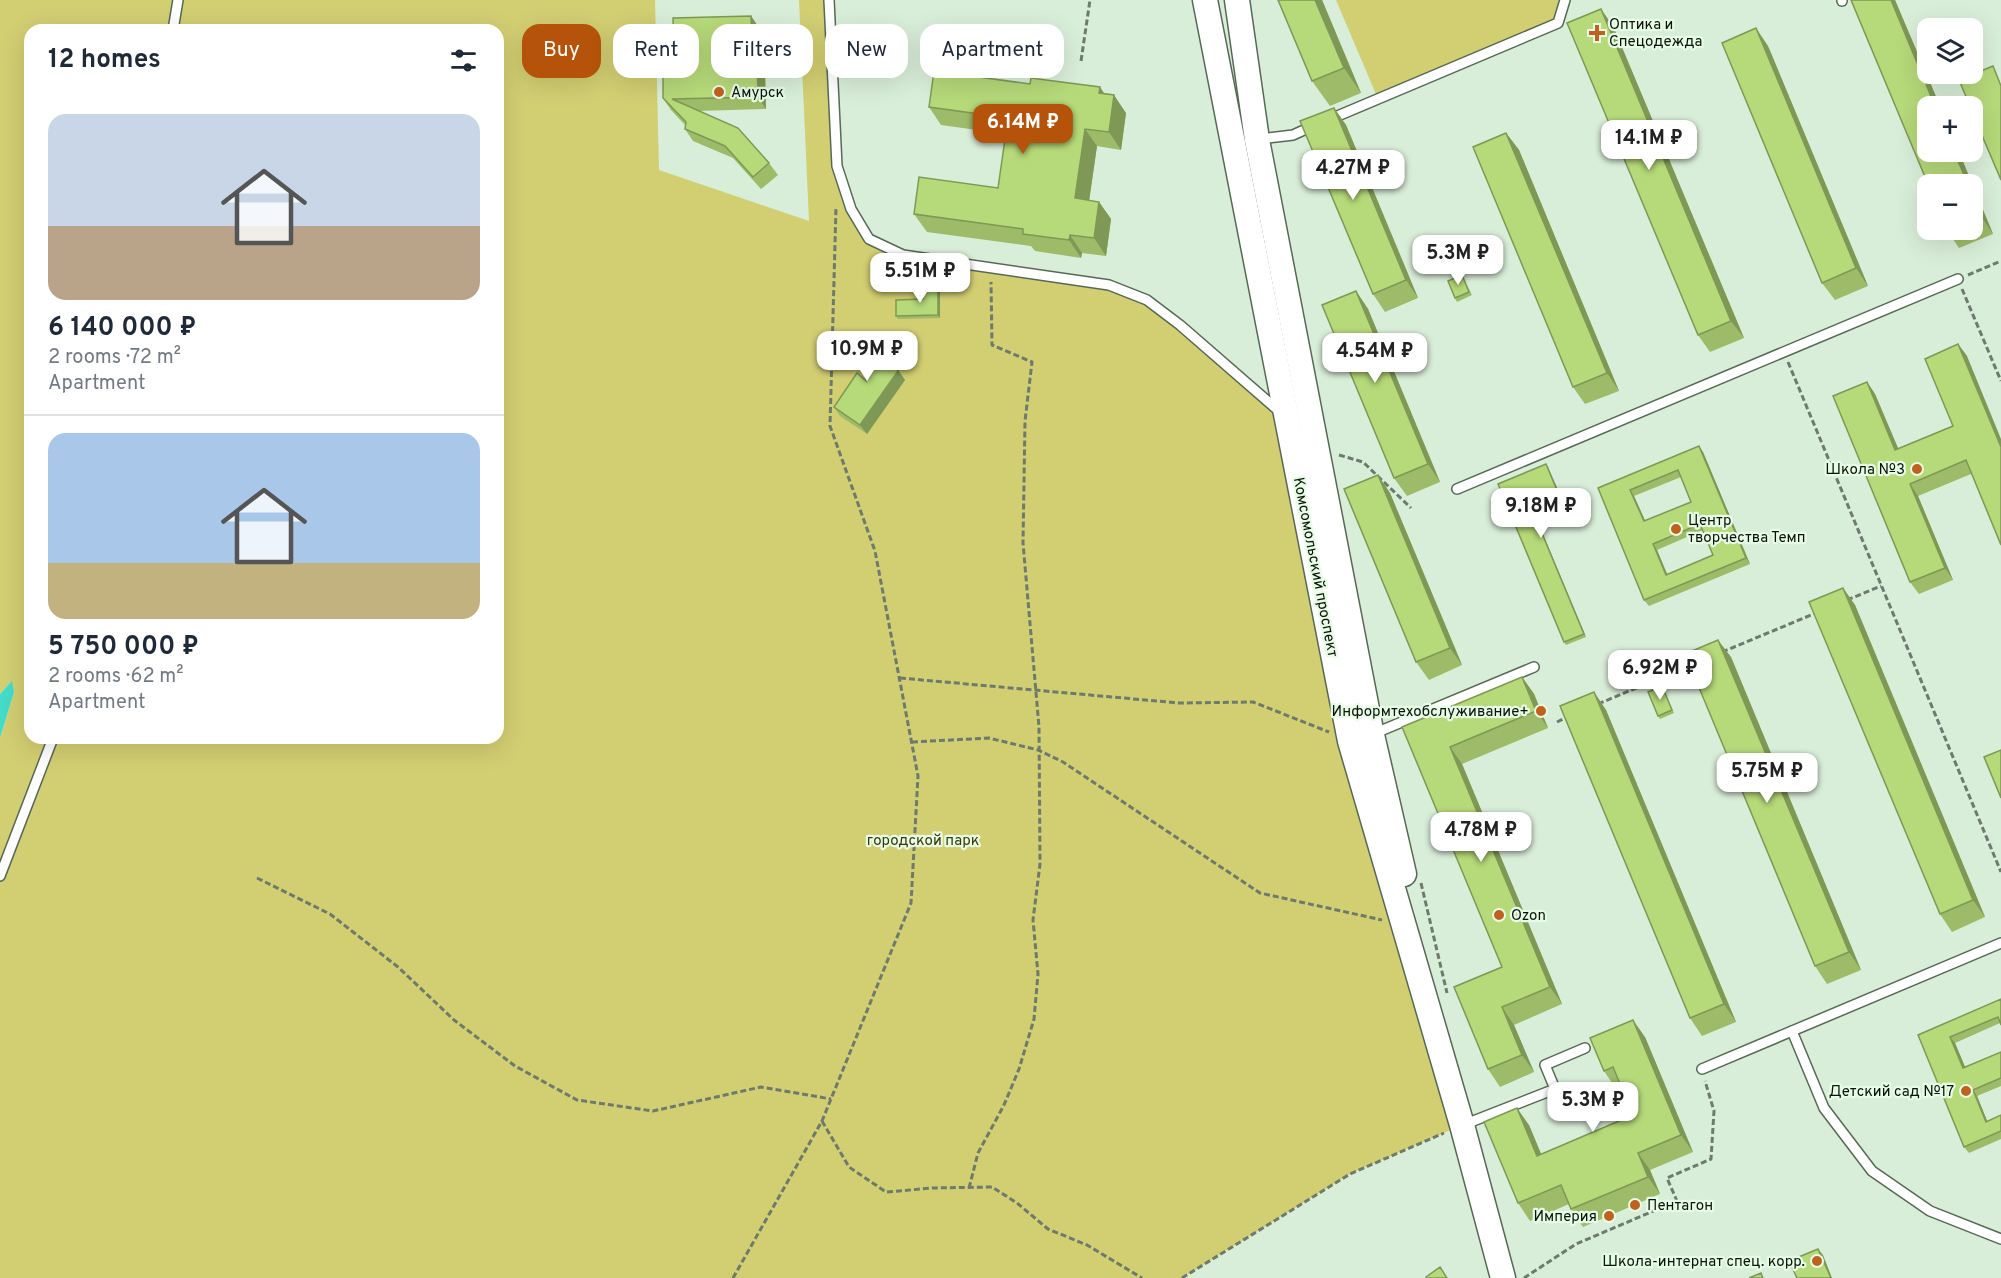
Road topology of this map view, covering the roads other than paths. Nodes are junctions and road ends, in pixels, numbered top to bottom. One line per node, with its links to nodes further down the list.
1 (178, 0): 6 (lane)
2 (829, 0): 9 (lane)
3 (1205, 0): 9 (street, Комсомольский проспект)
4 (1237, 0): 7 (street, Комсомольский проспект)
5 (1565, 0): 7 (lane)
6 (173, 24)
7 (1257, 140): 12 (street, Комсомольский проспект)
8 (1958, 279): 10 (lane)
9 (1287, 418): 12 (street, Комсомольский проспект)
10 (1457, 489)
11 (1534, 667): 12 (lane)
12 (1361, 738): 19 (street, Комсомольский проспект); 19 (street, Комсомольский проспект)
13 (51, 744): 14 (lane)
14 (0, 876)
15 (2001, 944): 16 (lane)
16 (1792, 1031): 18 (lane); 20 (lane)
17 (1585, 1048): 19 (lane)
18 (1702, 1069)
19 (1462, 1125): 21 (street, Комсомольский проспект)
20 (2001, 1239)
21 (1503, 1278)

